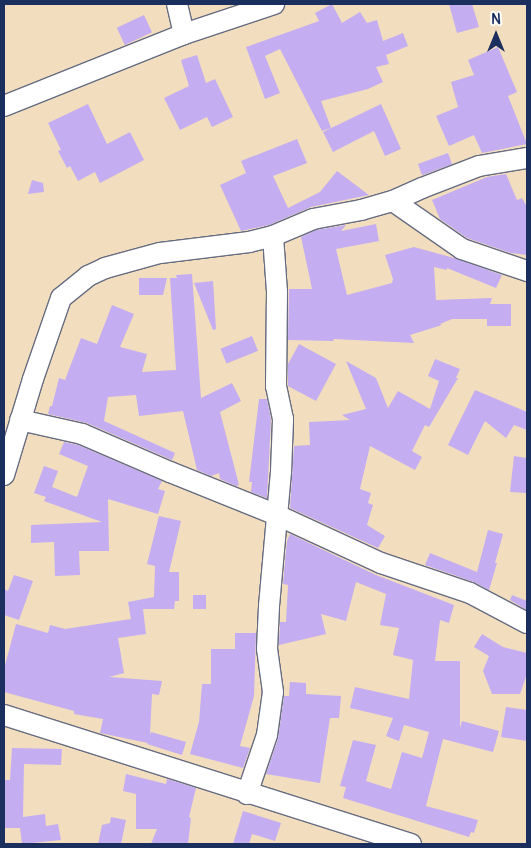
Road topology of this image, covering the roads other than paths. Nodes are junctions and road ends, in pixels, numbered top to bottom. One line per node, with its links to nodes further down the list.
1 (176, 4): 3 (street)
2 (274, 4): 3 (street)
3 (184, 34): 4 (street)
4 (4, 106)
5 (527, 158): 6 (street)
6 (393, 201): 7 (street); 8 (street)
7 (273, 236): 9 (street); 11 (street)
8 (527, 271)
9 (20, 420): 10 (street); 11 (street)
10 (4, 475)
11 (277, 515): 12 (street); 14 (street)
12 (527, 623)
13 (4, 714): 14 (street)
14 (247, 794): 15 (street)
15 (411, 844)

